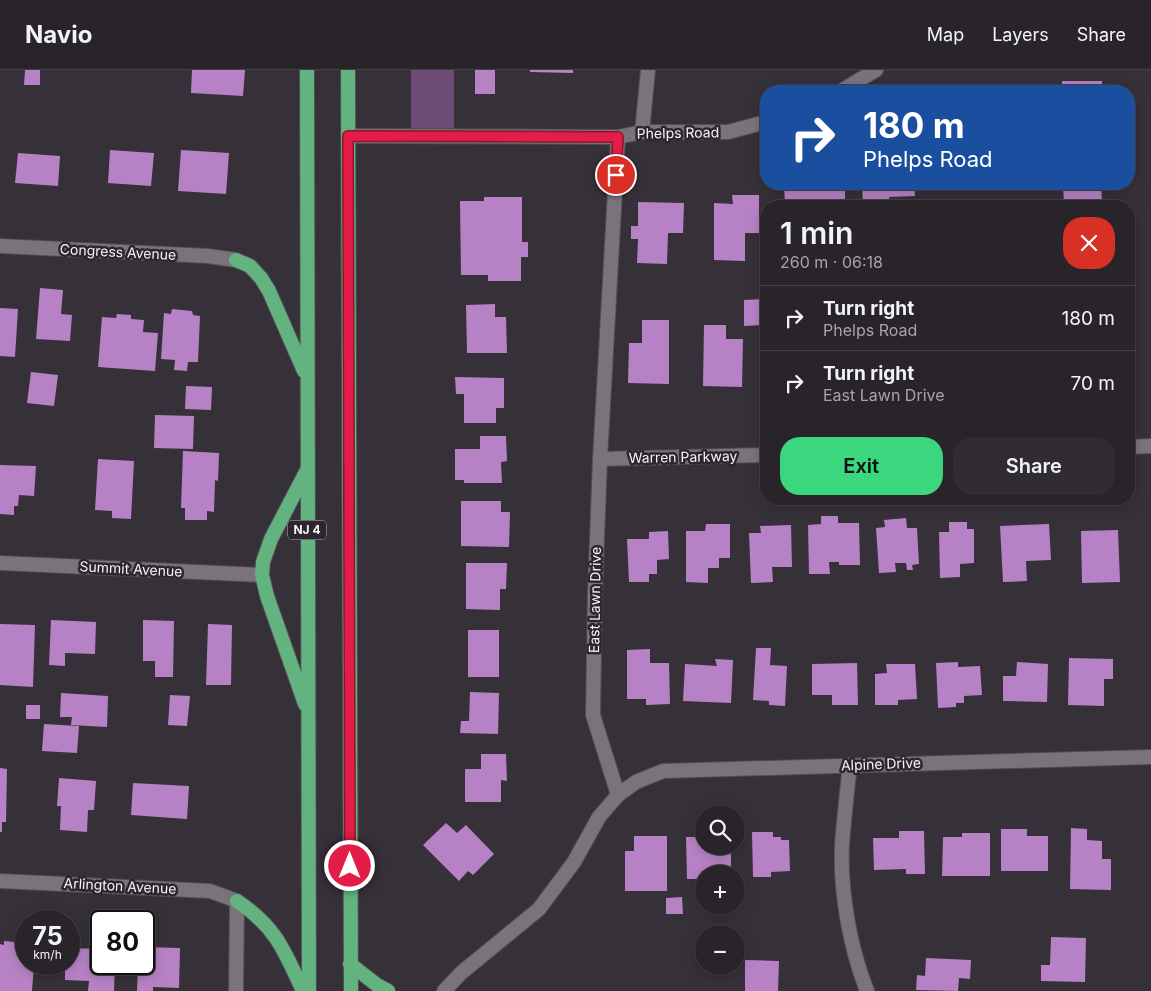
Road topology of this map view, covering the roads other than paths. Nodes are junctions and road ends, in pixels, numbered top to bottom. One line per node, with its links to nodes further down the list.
1 (348, 70): 8 (highway)
2 (648, 70): 7 (street)
3 (876, 70): 5 (street)
4 (307, 71): 12 (highway, NJ 4)
5 (851, 85)
6 (760, 124): 7 (street, Phelps Road)
7 (642, 132): 9 (street, Phelps Road)
8 (348, 136): 9 (street, Phelps Road); 26 (highway)
9 (618, 137): 16 (street, East Lawn Drive)
10 (0, 246): 11 (street, Congress Avenue)
11 (236, 260): 12 (highway)
12 (307, 376): 17 (highway, NJ 4)
13 (1151, 446): 14 (street)
14 (1135, 447)
15 (760, 455): 16 (street, Warren Parkway)
16 (600, 459): 23 (street, East Lawn Drive)
17 (307, 470): 19 (highway); 20 (highway, NJ 4)
18 (0, 563): 19 (street, Summit Avenue)
19 (262, 575): 20 (highway)
20 (308, 714): 29 (highway, NJ 4)
21 (1151, 757): 22 (street, Alpine Drive)
22 (850, 765): 23 (street, Alpine Drive); 33 (street)
23 (618, 795): 32 (street)
24 (0, 880): 25 (street, Arlington Avenue)
25 (237, 900): 27 (street); 28 (highway)
26 (350, 964): 30 (highway); 31 (highway)
27 (236, 991)
28 (303, 991)
29 (308, 991)
30 (351, 991)
31 (388, 991)
32 (444, 991)
33 (867, 991)

